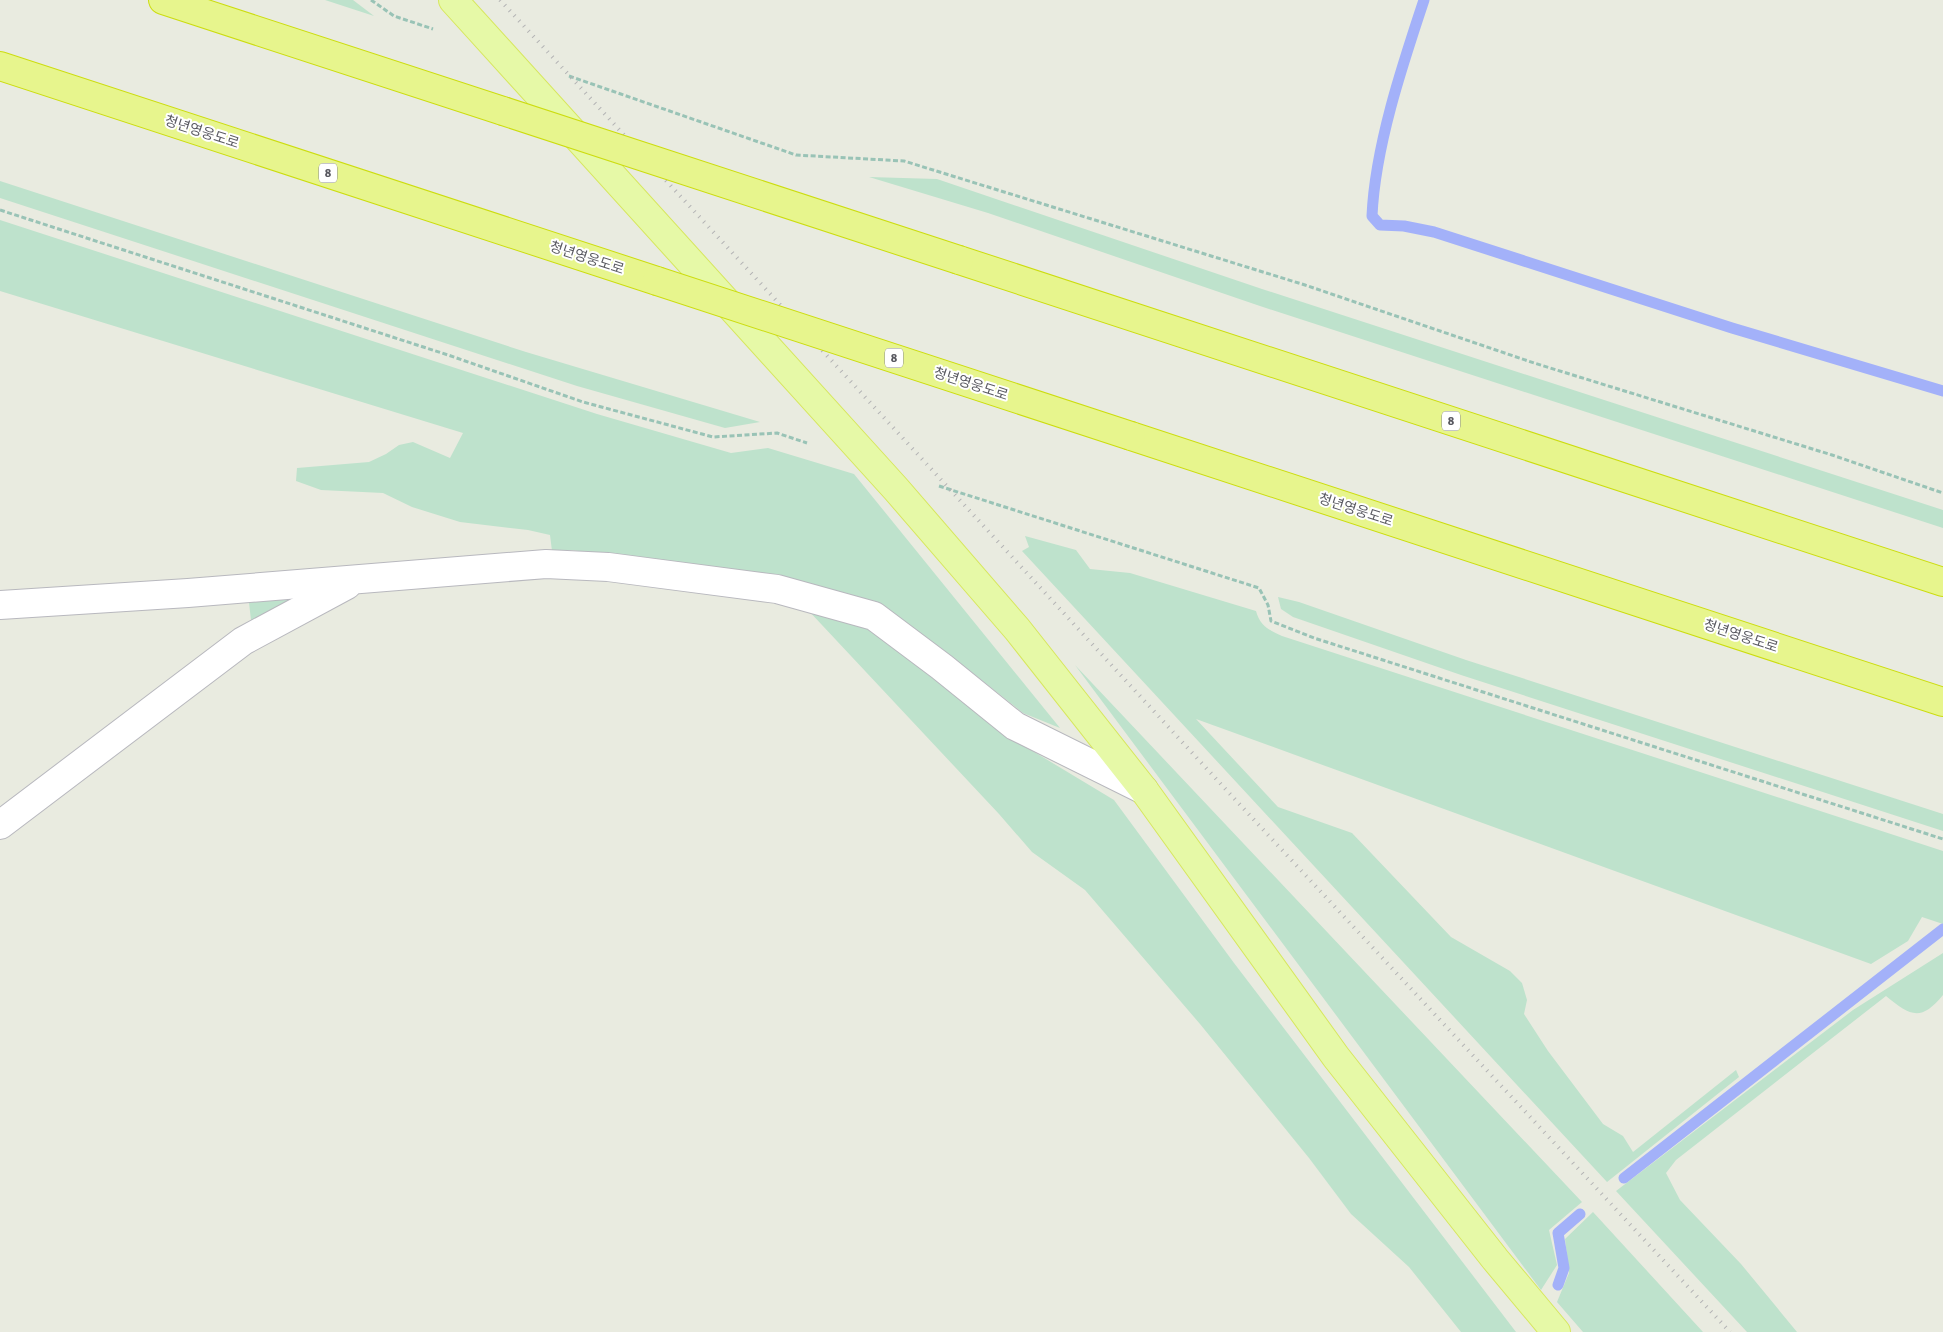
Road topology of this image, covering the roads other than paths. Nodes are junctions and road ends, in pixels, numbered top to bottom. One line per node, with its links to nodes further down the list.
1 (163, 0): 5 (highway, 8, bridge)
2 (453, 0): 8 (main road)
3 (0, 66): 7 (highway, 청년영웅도로 / 8, bridge)
4 (357, 580): 6 (street); 8 (street); 9 (street)
5 (1943, 582)
6 (0, 605)
7 (1943, 702)
8 (1144, 790): 10 (main road)
9 (0, 825)
10 (1556, 1332)

